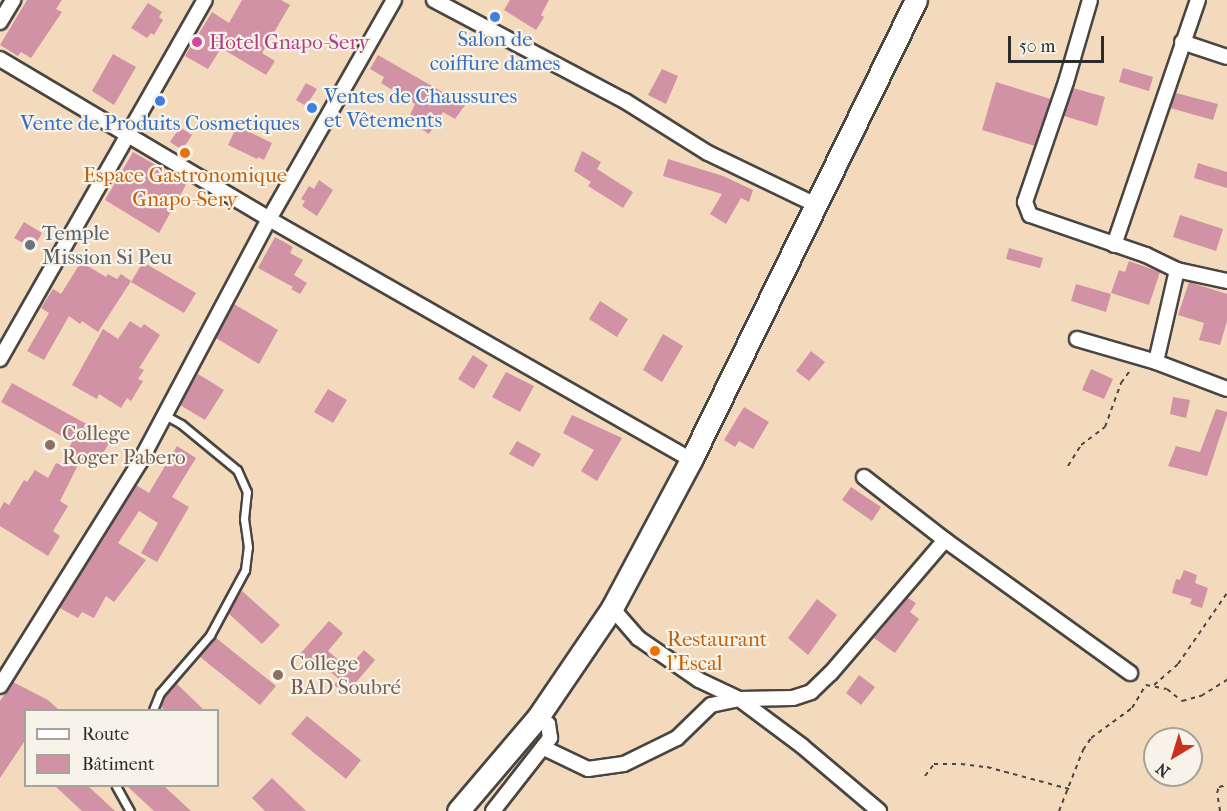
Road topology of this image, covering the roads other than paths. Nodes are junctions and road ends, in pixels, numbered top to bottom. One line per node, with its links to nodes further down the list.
1 (13, 0): 8 (street)
2 (205, 0): 12 (street)
3 (394, 0): 14 (street)
4 (434, 0): 13 (street)
5 (916, 0): 13 (main road)
6 (1090, 0): 15 (street)
7 (1198, 0): 9 (street)
8 (0, 22)
9 (1182, 42): 10 (street); 15 (street)
10 (1227, 57)
11 (0, 59): 12 (street)
12 (128, 136): 14 (street); 19 (street)
13 (816, 205): 23 (main road)
14 (269, 219): 22 (street); 23 (street)
15 (1114, 244): 16 (street)
16 (1178, 270): 17 (street); 20 (street)
17 (1227, 282)
18 (1077, 339): 20 (street)
19 (0, 359)
20 (1156, 362): 21 (street)
21 (1227, 389)
22 (165, 415): 28 (street); 30 (lane)
23 (691, 460): 26 (main road)
24 (864, 477): 25 (street)
25 (945, 540): 27 (street); 29 (street)
26 (612, 608): 29 (street); 31 (main road)
27 (1130, 673)
28 (0, 686)
29 (739, 699): 32 (street); 37 (street)
30 (154, 709)
31 (538, 717): 32 (street); 35 (main road)
32 (544, 748): 36 (street)
33 (118, 787): 34 (lane)
34 (130, 811)
35 (458, 811)
36 (493, 811)
37 (879, 811)

